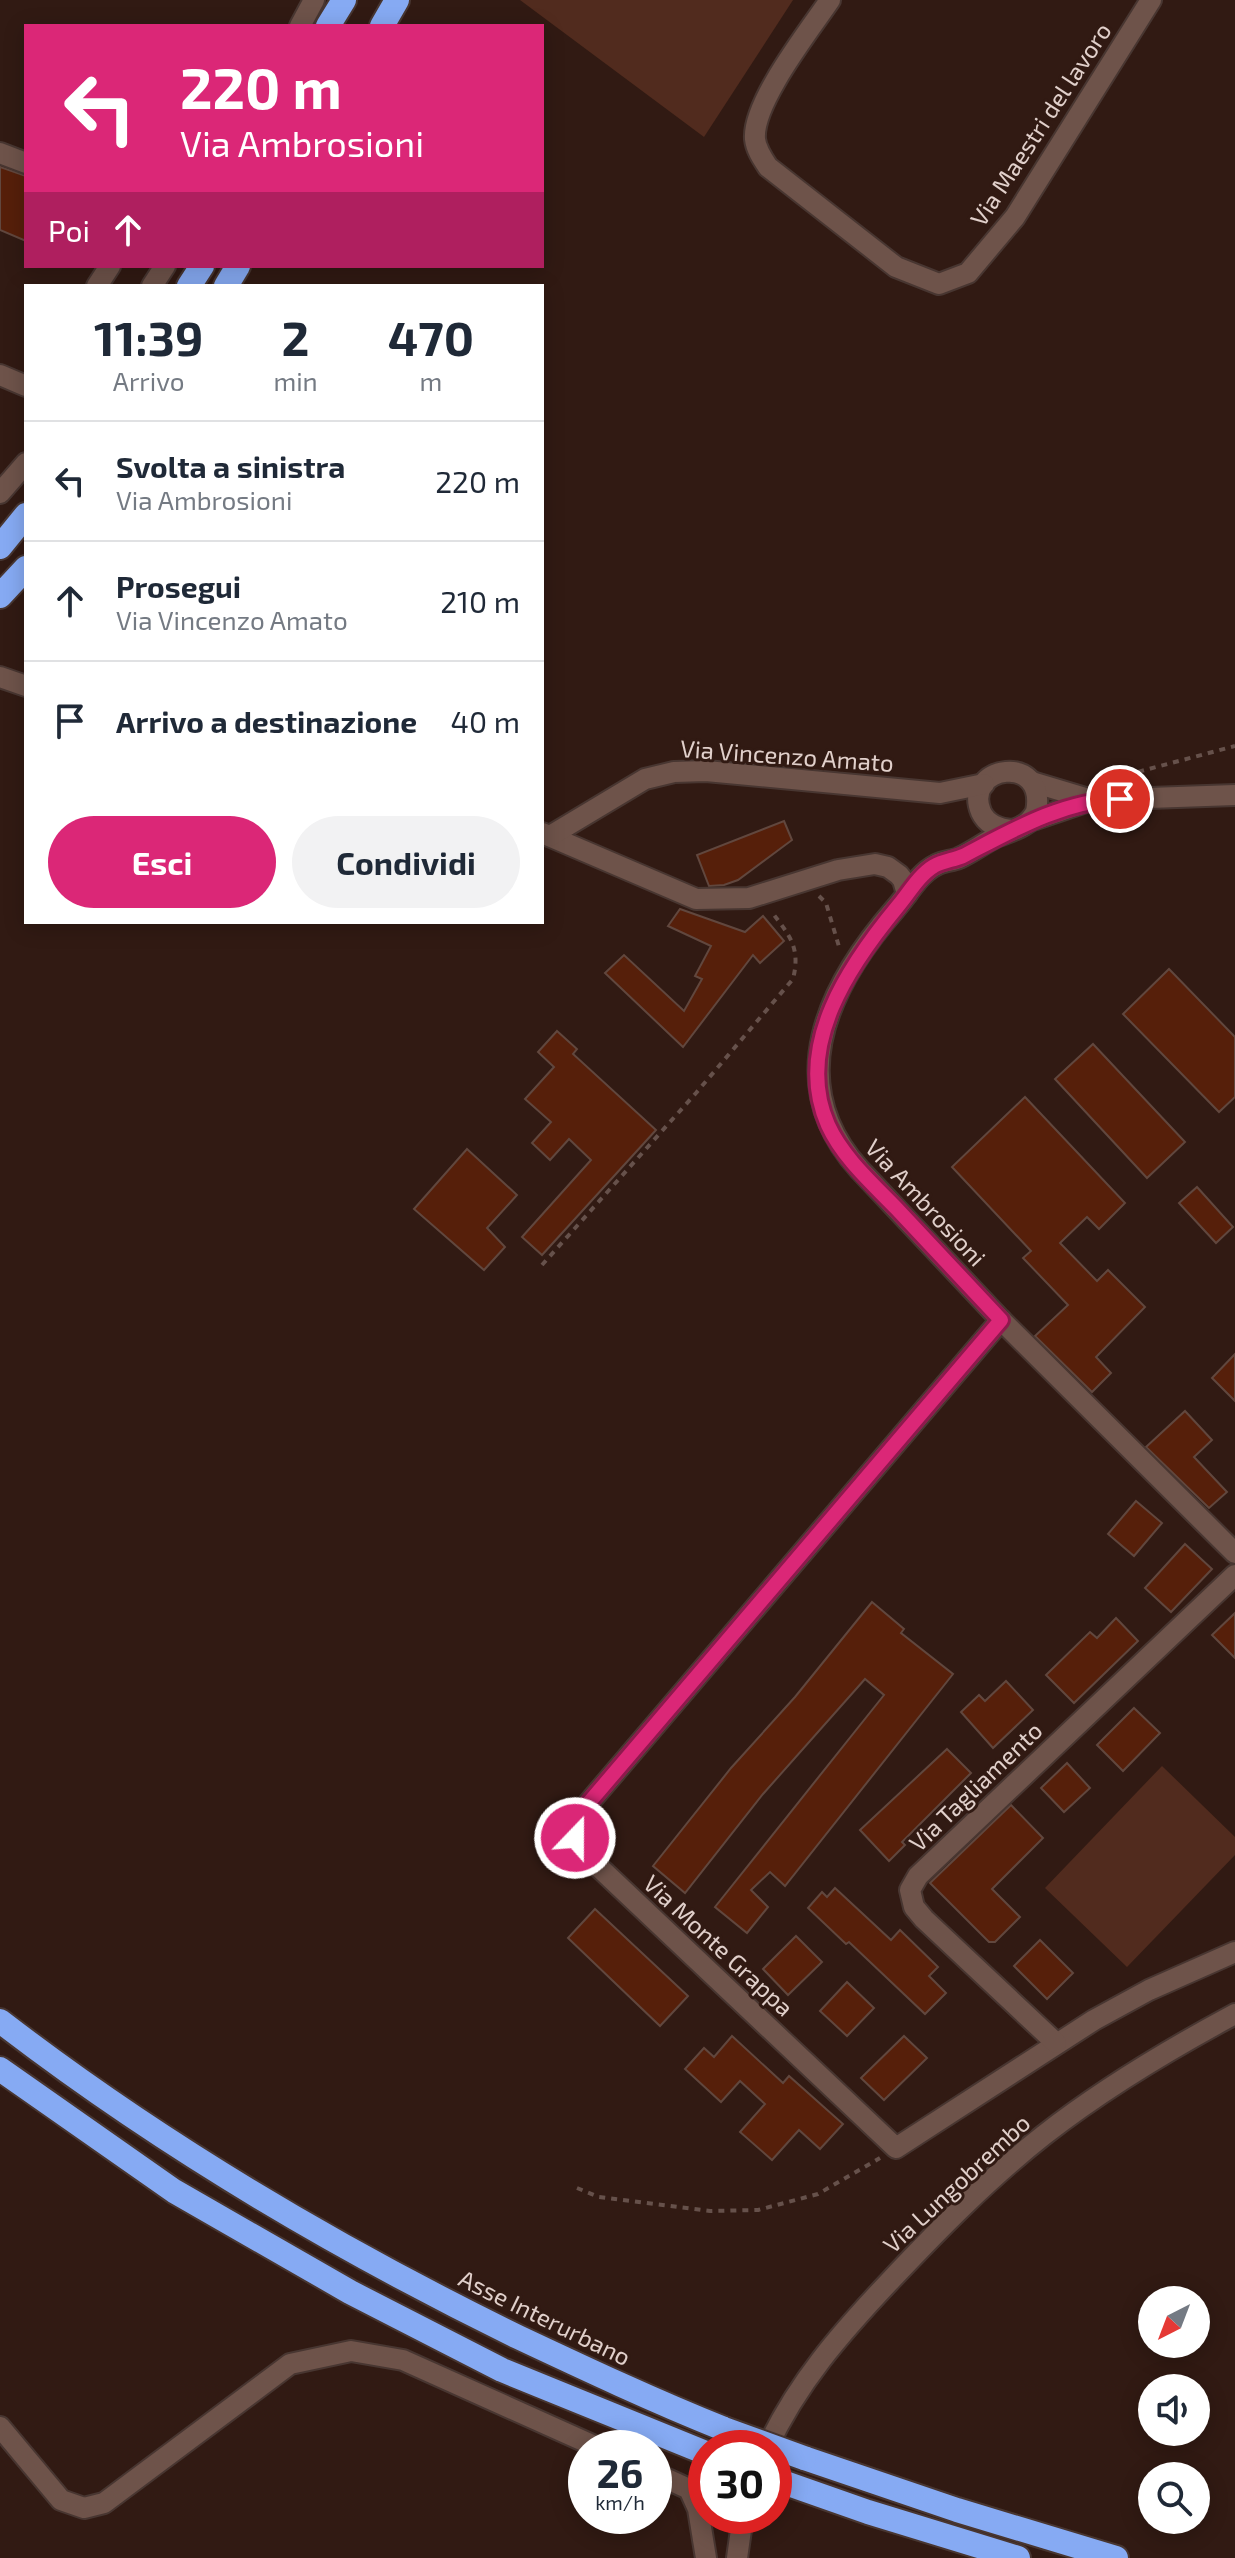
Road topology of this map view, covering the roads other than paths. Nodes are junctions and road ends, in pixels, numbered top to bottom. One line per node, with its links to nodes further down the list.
1 (314, 0): 7 (street)
2 (344, 0): 8 (highway)
3 (362, 0): 9 (highway)
4 (397, 0): 10 (highway)
5 (830, 0): 6 (street, Via Maestri del lavoro)
6 (1151, 0)
7 (301, 24)
8 (329, 24)
9 (347, 24)
10 (383, 24)
11 (0, 153): 12 (street)
12 (24, 162)
13 (0, 375): 14 (street)
14 (24, 385)
15 (24, 465): 16 (street)
16 (0, 493)
17 (24, 517): 18 (highway)
18 (0, 547)
19 (24, 570): 20 (highway)
20 (0, 596)
21 (0, 677): 22 (street)
22 (24, 685)
23 (1032, 782): 24 (street); 27 (street); 29 (street)
24 (984, 784): 25 (street, Via Vincenzo Amato); 28 (street)
25 (940, 793): 28 (street, Via Vincenzo Amato); 30 (street, Via Vincenzo Amato)
26 (1235, 795): 27 (street)
27 (1092, 800): 29 (street)
28 (983, 814): 29 (street); 31 (street)
29 (1021, 825): 31 (street, Via Ambrosioni)
30 (546, 834): 32 (street)
31 (977, 847): 32 (street, Via Ambrosioni)
32 (907, 894): 33 (street, Via Ambrosioni)
33 (1001, 1320): 34 (street, Via Ambrosioni); 39 (street, Via Monte Grappa)
34 (1231, 1541)
35 (1235, 1575): 39 (street, Via Tagliamento)
36 (1235, 1952): 39 (street)
37 (1235, 2014): 42 (street, Via Lungobrembo)
38 (0, 2021): 51 (highway, Asse Interurbano, bridge)
39 (1056, 2043)
40 (0, 2069): 44 (highway)
41 (0, 2427): 43 (street)
42 (777, 2430)
43 (568, 2434)
44 (688, 2446)
45 (672, 2481): 48 (street)
46 (792, 2485): 50 (highway)
47 (740, 2534): 49 (street)
48 (706, 2558)
49 (737, 2558)
50 (1018, 2558)
51 (1116, 2558)

